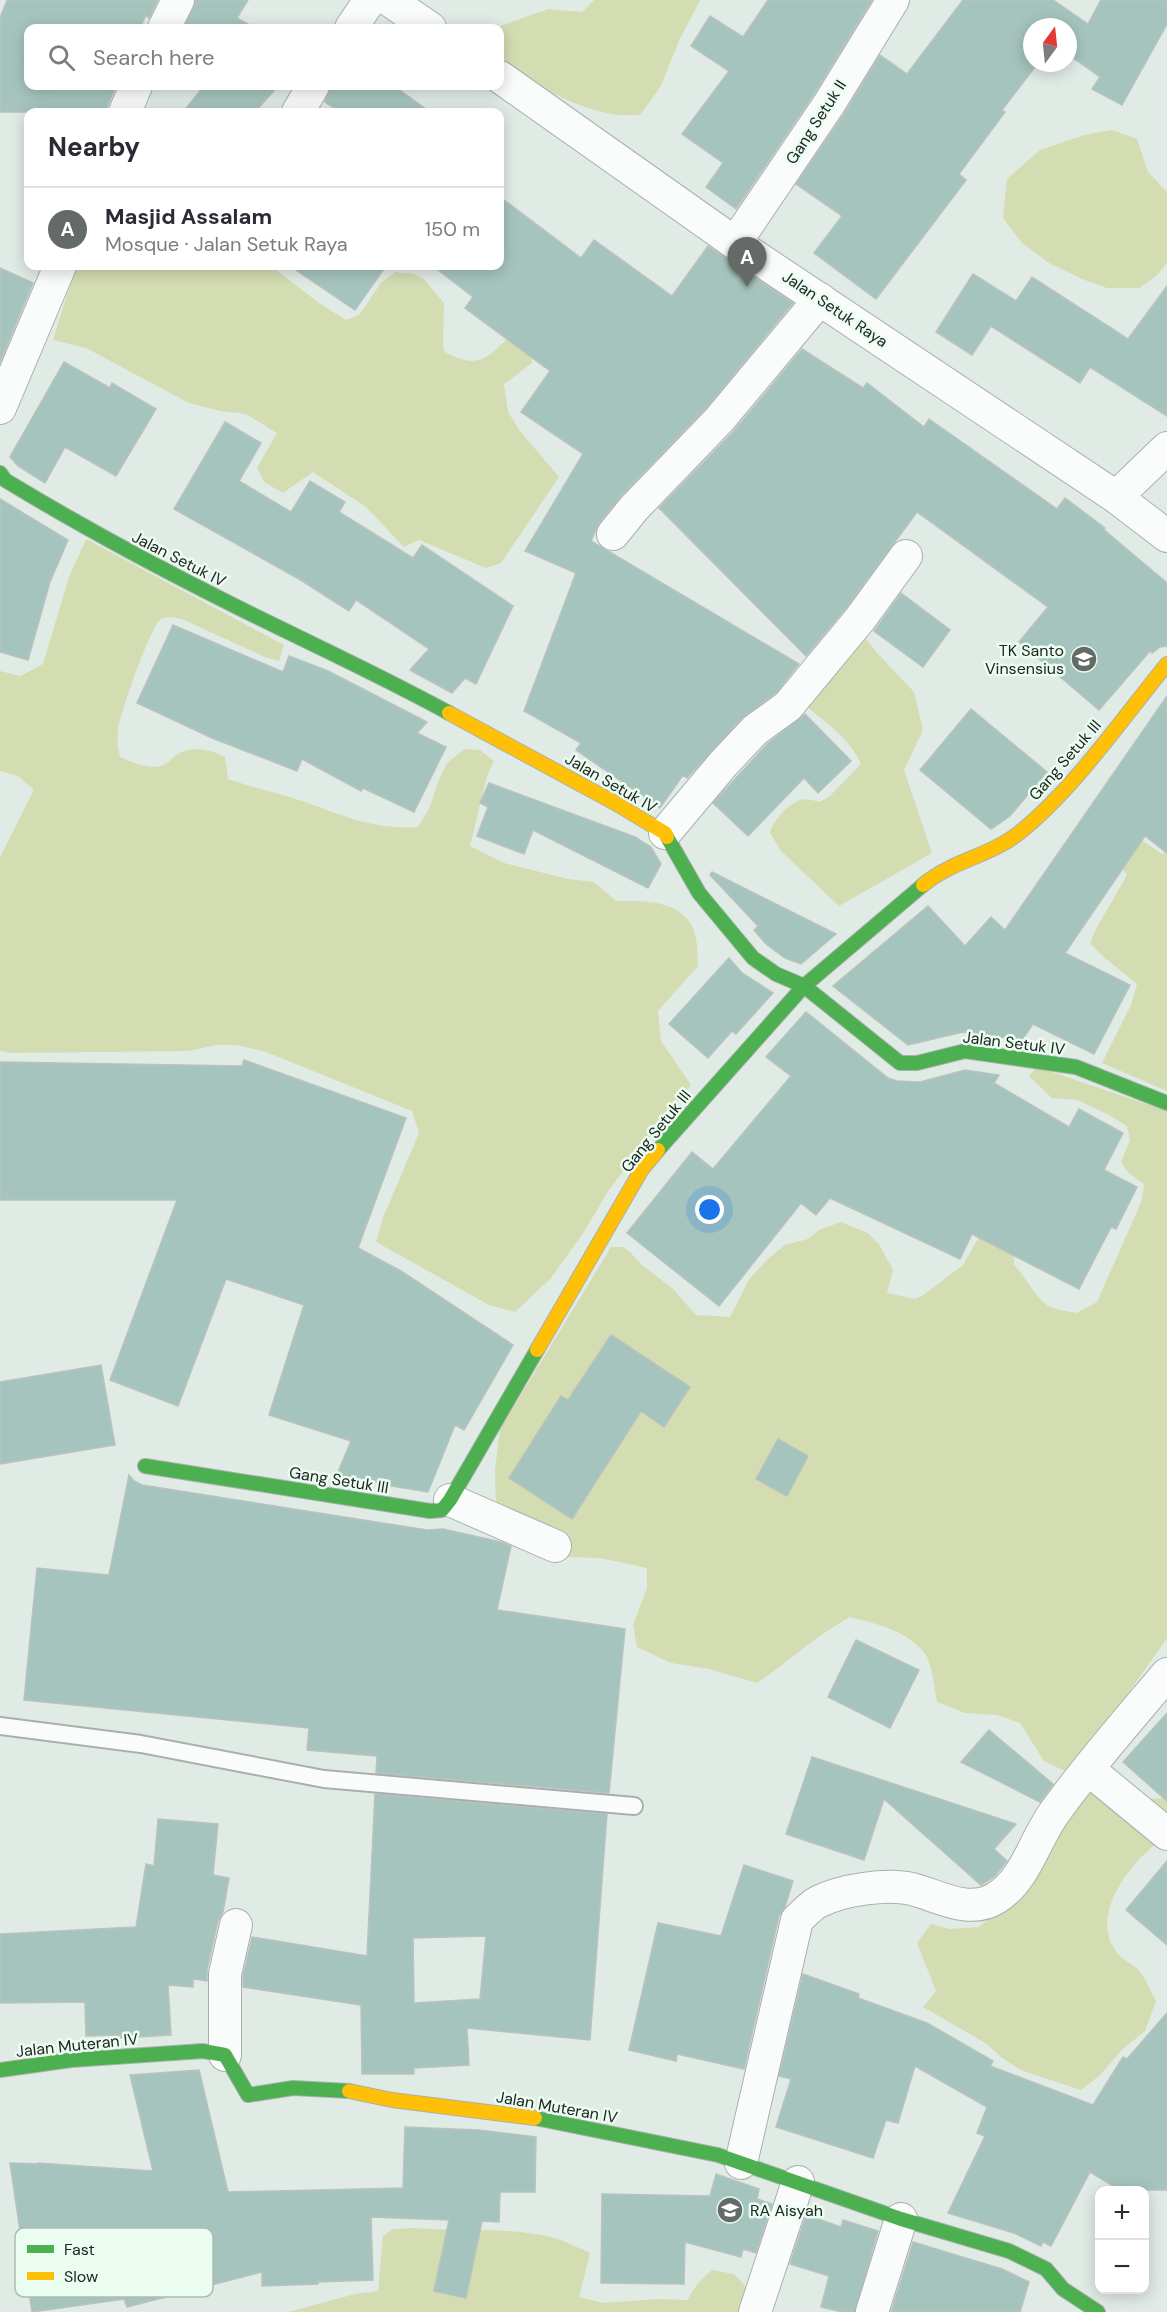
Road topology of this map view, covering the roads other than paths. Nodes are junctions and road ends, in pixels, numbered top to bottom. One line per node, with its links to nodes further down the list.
1 (178, 0): 5 (street)
2 (370, 0): 6 (street)
3 (389, 0): 7 (street)
4 (893, 0): 13 (street, Gang Setuk II)
5 (166, 24)
6 (354, 24)
7 (424, 24)
8 (504, 81): 13 (street, Jalan Setuk Raya)
9 (134, 90): 11 (street)
10 (311, 90): 12 (street)
11 (126, 108)
12 (300, 108)
13 (735, 243): 15 (street, Jalan Setuk Raya)
14 (58, 270): 16 (street)
15 (820, 299): 19 (street, Jalan Setuk Raya); 20 (street)
16 (0, 408)
17 (1162, 461): 19 (street)
18 (0, 473): 24 (street, Jalan Setuk IV)
19 (1116, 497): 21 (street, Jalan Setuk Raya)
20 (613, 534)
21 (1167, 536)
22 (906, 556): 24 (street)
23 (1167, 664): 25 (street, Gang Setuk III)
24 (665, 833): 25 (street, Jalan Setuk IV)
25 (804, 986): 26 (street, Jalan Setuk IV); 28 (street, Gang Setuk III)
26 (1167, 1104)
27 (145, 1466): 28 (street, Gang Setuk III)
28 (450, 1500): 29 (street)
29 (555, 1546)
30 (1167, 1674): 32 (street)
31 (0, 1726): 33 (lane)
32 (1088, 1769): 34 (street); 38 (street)
33 (634, 1806)
34 (1167, 1834)
35 (236, 1925): 36 (street)
36 (225, 2055): 37 (street, Jalan Muteran IV); 38 (street, Jalan Muteran IV)
37 (0, 2070)
38 (741, 2163): 39 (street, Jalan Muteran IV)
39 (798, 2182): 40 (street, Jalan Muteran IV); 41 (street)
40 (901, 2219): 42 (street); 43 (street, Jalan Muteran IV)
41 (755, 2312)
42 (872, 2312)
43 (1098, 2312)

